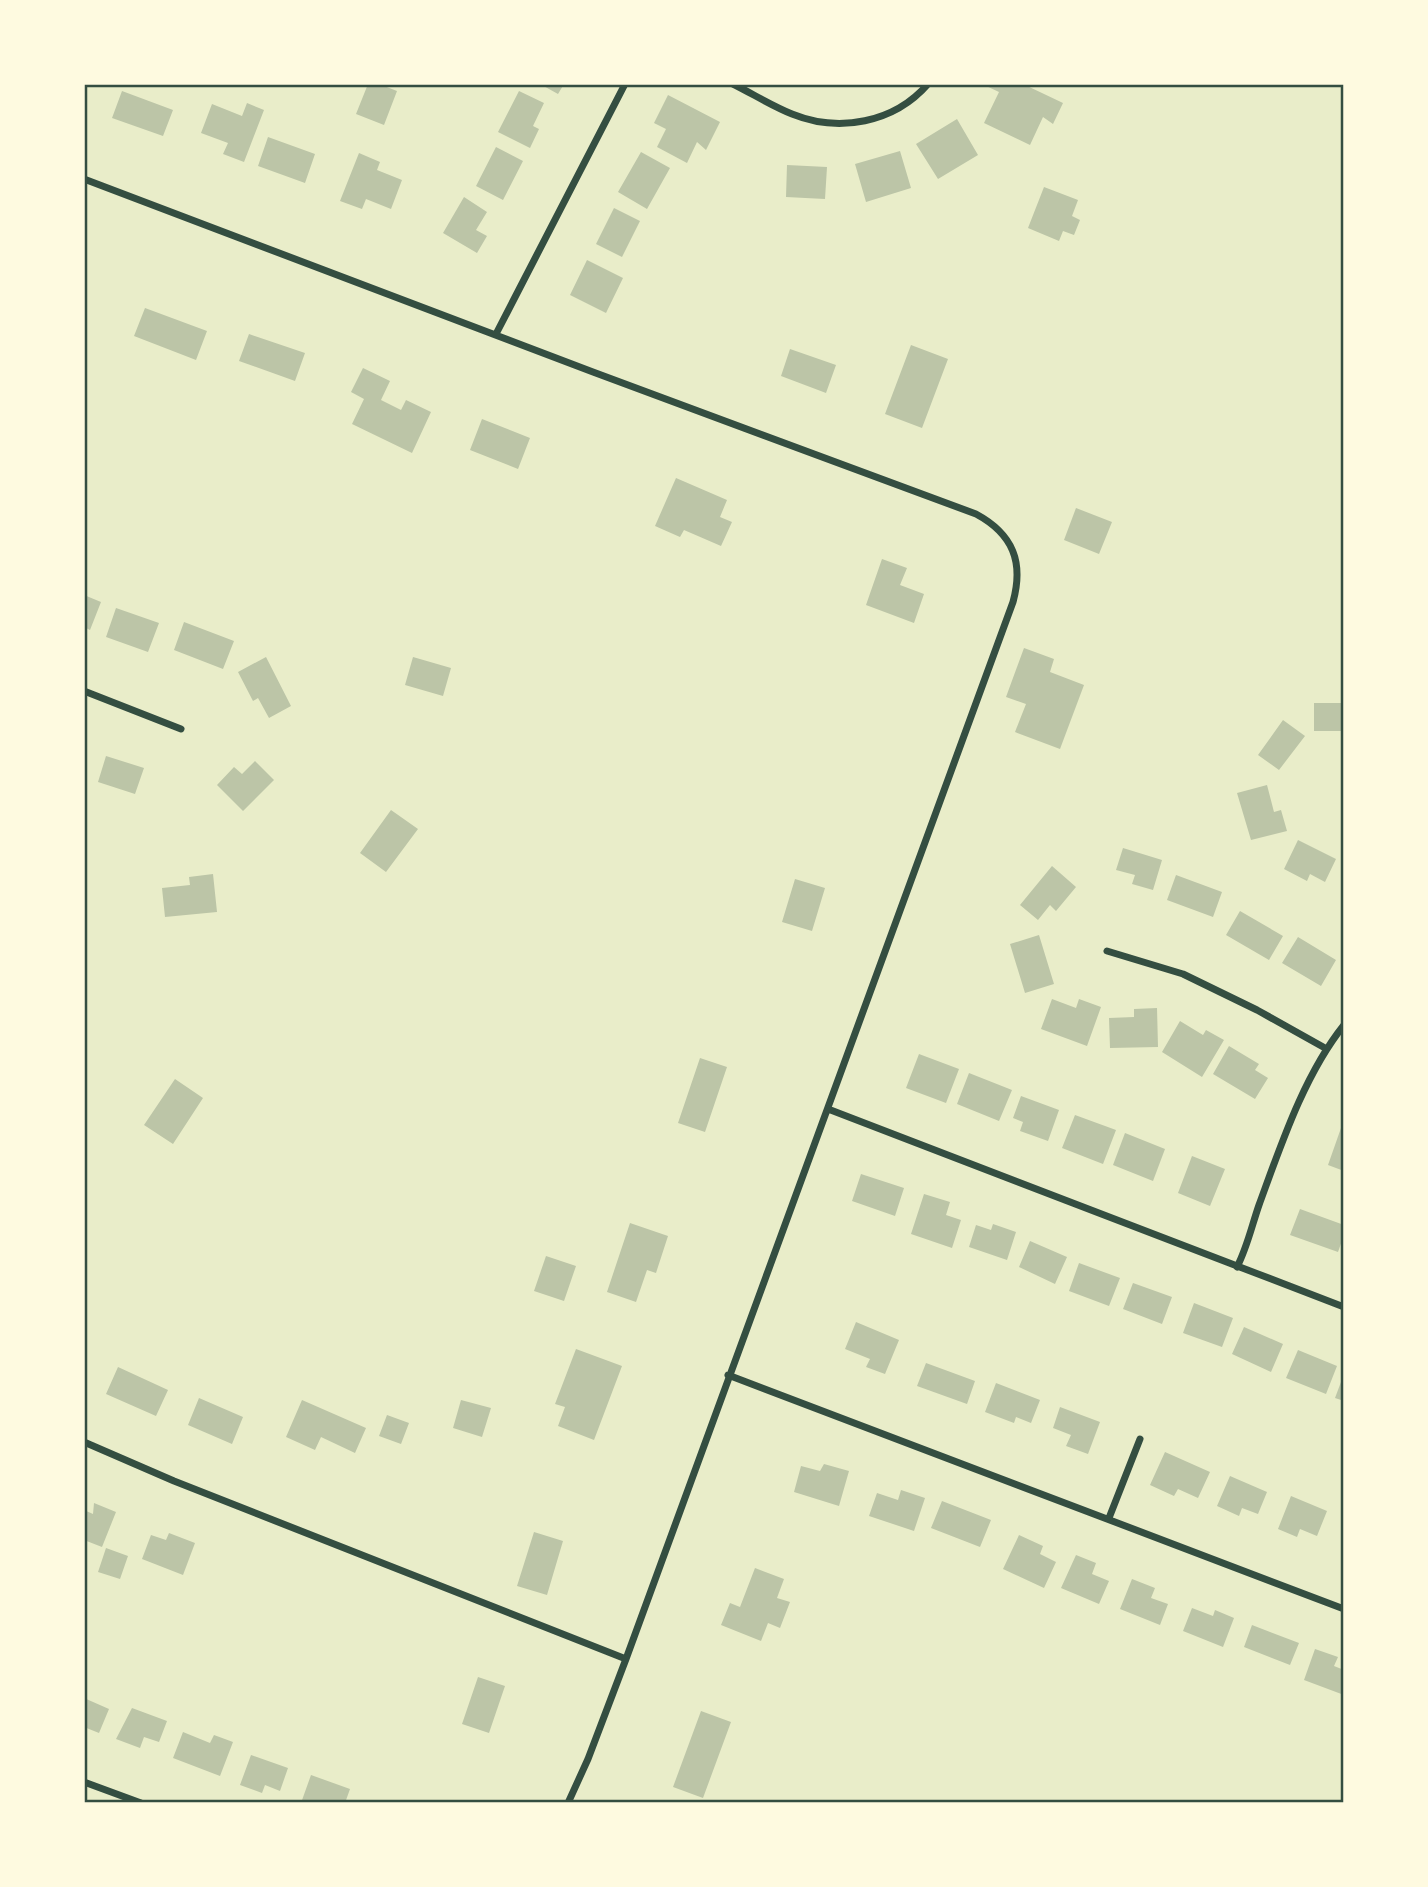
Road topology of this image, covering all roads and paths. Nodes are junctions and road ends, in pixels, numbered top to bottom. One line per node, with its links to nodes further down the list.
1 (625, 84): 5 (street)
2 (733, 84): 3 (street)
3 (928, 84)
4 (84, 178): 5 (street)
5 (496, 334): 11 (street)
6 (84, 691): 7 (street)
7 (181, 729)
8 (1107, 951): 10 (street)
9 (1344, 1024): 10 (street)
10 (1325, 1048): 12 (street)
11 (828, 1109): 12 (street); 14 (street)
12 (1237, 1266): 13 (street)
13 (1344, 1307)
14 (728, 1375): 17 (street); 19 (street)
15 (1140, 1439): 17 (street)
16 (84, 1442): 19 (street)
17 (1109, 1518): 18 (street)
18 (1344, 1609)
19 (626, 1659): 22 (street)
20 (84, 1782): 21 (street)
21 (141, 1803)
22 (568, 1803)

